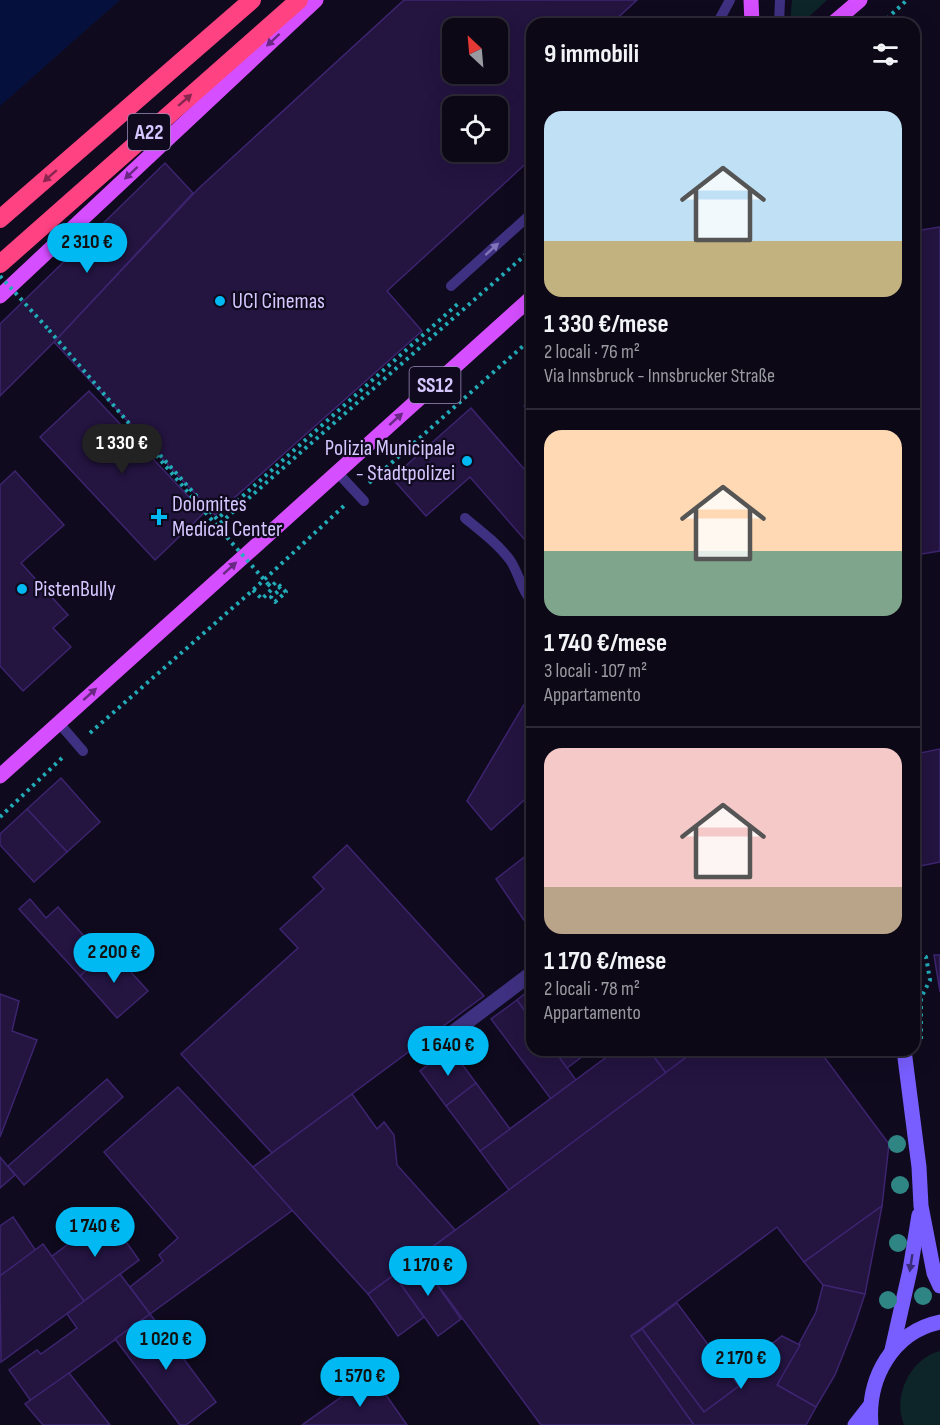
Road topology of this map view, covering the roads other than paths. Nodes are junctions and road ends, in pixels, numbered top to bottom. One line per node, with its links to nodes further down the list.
1 (252, 0): 13 (highway, A22, one-way to 13)
2 (299, 0): 14 (highway, A22, one-way to 2)
3 (316, 0): 16 (main road, one-way to 16)
4 (730, 0): 8 (lane)
5 (751, 0): 9 (main road)
6 (780, 0): 10 (lane)
7 (860, 0): 11 (main road)
8 (720, 18)
9 (752, 18)
10 (779, 18)
11 (839, 18)
12 (526, 218): 15 (lane, one-way to 12)
13 (0, 219)
14 (0, 264)
15 (451, 286)
16 (0, 296)
17 (526, 302): 18 (main road, SS12, one-way to 17)
18 (337, 472): 19 (lane); 22 (main road, one-way to 18)
19 (361, 497)
20 (465, 518): 21 (lane)
21 (526, 594)
22 (58, 722): 23 (lane); 24 (main road)
23 (80, 748)
24 (0, 776)
25 (526, 977): 26 (street)
26 (447, 1036)
27 (905, 1056): 28 (main road)
28 (921, 1206): 29 (main road); 31 (main road, one-way to 31)
29 (940, 1286)
30 (940, 1322): 31 (main road)
31 (892, 1350): 32 (main road)
32 (869, 1407): 33 (main road); 34 (main road)
33 (855, 1425)
34 (871, 1425)

